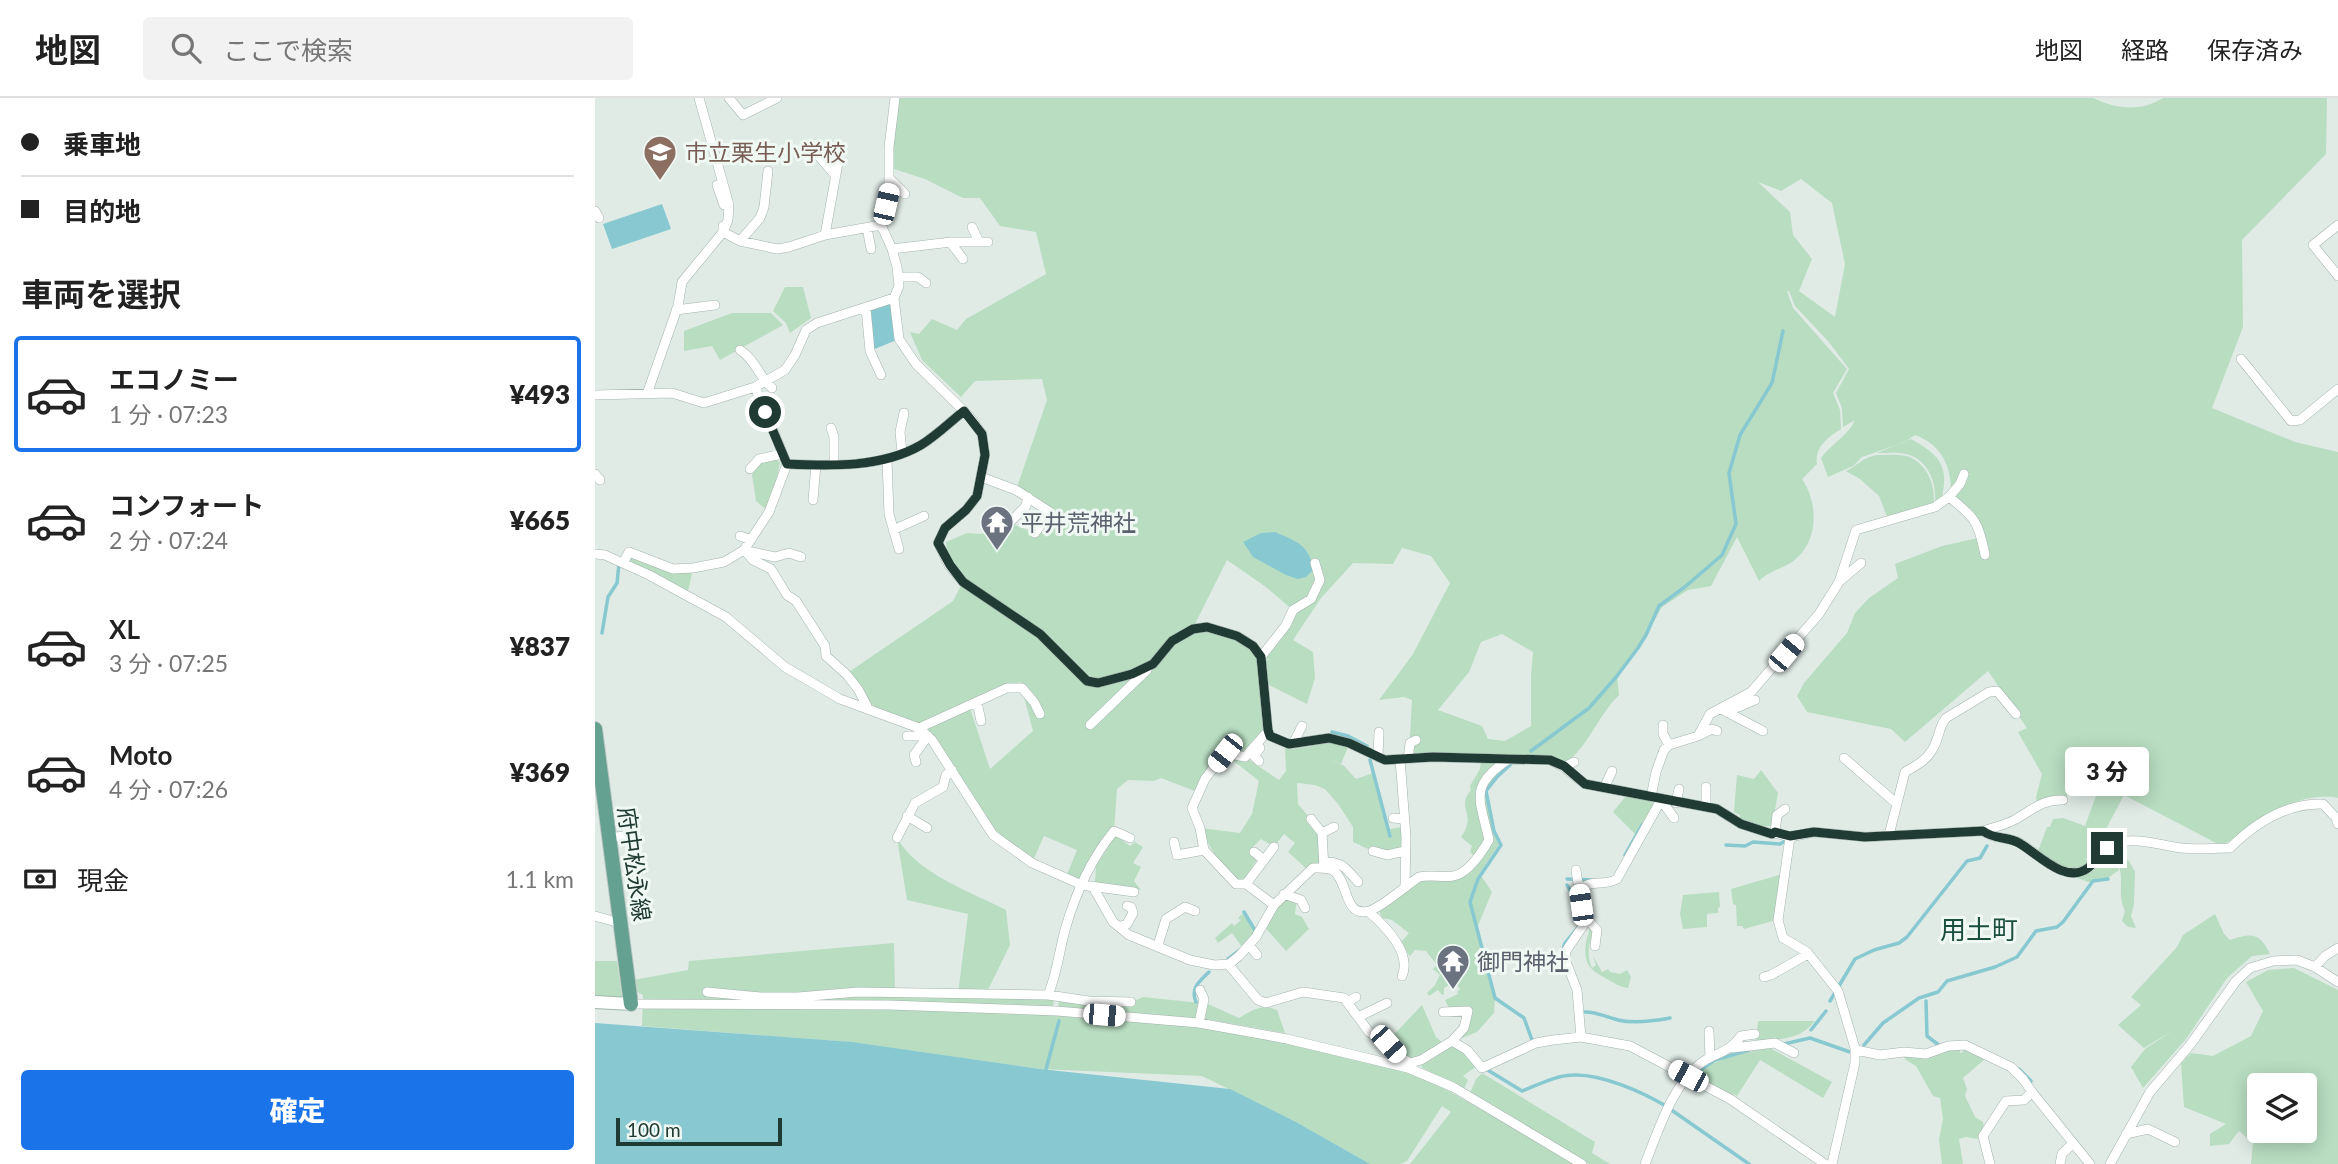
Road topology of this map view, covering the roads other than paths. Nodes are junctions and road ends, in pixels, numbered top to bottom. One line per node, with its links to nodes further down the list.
1 (699, 98): 16 (street)
2 (729, 98): 3 (street)
3 (777, 98)
4 (895, 98): 9 (street)
5 (816, 144): 8 (street)
6 (838, 163): 8 (street)
7 (768, 171): 18 (street)
8 (835, 176): 17 (street)
9 (890, 179): 11 (street); 12 (street)
10 (716, 185): 16 (street)
11 (905, 194)
12 (881, 225): 15 (street); 21 (street)
13 (2338, 225): 23 (street)
14 (972, 227): 19 (street)
15 (867, 228): 17 (street); 20 (street)
16 (723, 232): 18 (street); 29 (street)
17 (825, 235): 18 (street)
18 (740, 241)
19 (950, 242): 21 (street); 22 (street)
20 (871, 249)
21 (892, 249): 24 (street)
22 (963, 259)
23 (2338, 276)
24 (898, 277): 25 (street); 26 (street)
25 (926, 283)
26 (894, 298): 28 (street); 38 (street)
27 (715, 305): 29 (street)
28 (866, 308): 32 (street); 33 (street)
29 (676, 310): 36 (street)
30 (740, 350): 33 (street)
31 (2241, 359): 35 (street)
32 (881, 375)
33 (768, 385): 34 (street)
34 (755, 387): 36 (street); 42 (street)
35 (2338, 389)
36 (647, 394): 37 (street)
37 (595, 395)
38 (964, 411): 41 (street); 49 (street)
39 (904, 414): 41 (street)
40 (831, 428): 46 (street)
41 (902, 452): 43 (street)
42 (782, 454): 44 (street); 47 (street)
43 (887, 460): 46 (street); 55 (street)
44 (787, 464): 45 (street); 58 (street)
45 (815, 465): 46 (street); 52 (street)
46 (834, 465)
47 (750, 469)
48 (1964, 474): 51 (street)
49 (981, 477): 50 (street); 71 (street)
50 (1028, 497): 54 (street); 56 (street)
51 (1949, 497): 62 (street); 68 (street)
52 (813, 500)
53 (925, 516): 55 (street)
54 (1005, 527)
55 (893, 530): 60 (street)
56 (1035, 533)
57 (740, 536): 58 (street)
58 (751, 540): 59 (street)
59 (744, 550): 63 (street); 64 (street); 66 (street); 75 (street)
60 (899, 550)
61 (595, 554): 64 (street)
62 (1985, 555)
63 (801, 557)
64 (623, 563): 75 (street)
65 (1315, 563): 70 (street)
66 (775, 564)
67 (1861, 564): 68 (street)
68 (1839, 582): 72 (street)
69 (1789, 655): 72 (street)
70 (1261, 657): 71 (street); 87 (street)
71 (1153, 664): 80 (street)
72 (1768, 674): 76 (street)
73 (1755, 700): 76 (street)
74 (977, 702): 77 (street); 79 (street); 83 (street)
75 (867, 709): 83 (street)
76 (1721, 709): 85 (street); 91 (street)
77 (1040, 713)
78 (2016, 714): 112 (street)
79 (981, 720)
80 (1090, 725)
81 (1663, 725): 93 (street)
82 (1302, 726): 94 (street)
83 (919, 727): 90 (street)
84 (595, 729): 129 (main road, 府中松永線)
85 (1763, 731)
86 (1717, 732): 91 (street)
87 (1269, 733): 94 (street); 99 (street); 134 (street)
88 (1379, 733): 95 (street)
89 (907, 736): 90 (street)
90 (928, 736): 100 (street); 103 (street)
91 (1698, 736): 93 (street)
92 (1416, 740): 97 (street)
93 (1670, 740): 108 (street)
94 (1293, 744): 95 (street)
95 (1378, 757): 97 (street)
96 (1843, 758): 112 (street)
97 (1404, 759): 98 (street); 119 (street)
98 (1509, 759): 102 (street); 144 (street)
99 (1259, 761)
100 (916, 762)
101 (1574, 762): 102 (street)
102 (1564, 766): 106 (street)
103 (952, 770): 115 (street); 143 (street)
104 (1612, 771): 106 (street)
105 (1706, 787): 113 (street)
106 (1604, 788): 108 (street)
107 (1679, 789): 111 (street)
108 (1651, 797): 109 (street)
109 (1661, 800): 111 (street); 117 (street); 145 (street)
110 (2063, 800): 123 (street)
111 (1677, 803): 113 (street)
112 (1897, 804): 127 (street)
113 (1706, 807): 124 (street)
114 (1785, 809): 124 (street)
115 (907, 816): 122 (street); 130 (street)
116 (1393, 818): 119 (street)
117 (1674, 818)
118 (1311, 819): 125 (street)
119 (1404, 819): 136 (street)
120 (2338, 824): 123 (street)
121 (1334, 827): 125 (street)
122 (927, 828)
123 (1983, 831): 127 (street)
124 (1775, 832): 128 (street)
125 (1322, 833): 139 (street)
126 (632, 835): 129 (street)
127 (1889, 835): 128 (street)
128 (1790, 836): 161 (street)
129 (608, 838): 154 (main road, 府中松永線)
130 (897, 838)
131 (1130, 838): 143 (street)
132 (1174, 842): 134 (street)
133 (1274, 847): 138 (street)
134 (1204, 850): 142 (street)
135 (1373, 850): 136 (street)
136 (1405, 851): 144 (street)
137 (1254, 852): 138 (street)
138 (1264, 860): 142 (street)
139 (1324, 865): 141 (street); 147 (street); 152 (street)
140 (1576, 870): 145 (street)
141 (1358, 882)
142 (1246, 884): 148 (street)
143 (1086, 885): 146 (street); 156 (street); 171 (street)
144 (1405, 886): 152 (street)
145 (1581, 887): 155 (street)
146 (1134, 892)
147 (1284, 894): 148 (street); 150 (street)
148 (1274, 905): 158 (street)
149 (1127, 906): 156 (street)
150 (1305, 908)
151 (1195, 911): 157 (street)
152 (1369, 912): 163 (street)
153 (595, 916): 154 (street)
154 (620, 923): 179 (main road, 府中松永線)
155 (1585, 923): 159 (street); 185 (street)
156 (1119, 927): 157 (street)
157 (1157, 945): 164 (street)
158 (1249, 945): 162 (street); 164 (street)
159 (1595, 946)
160 (2338, 948): 166 (street)
161 (1808, 954): 168 (street); 188 (street)
162 (1257, 955)
163 (1405, 956): 165 (street); 167 (street)
164 (1228, 964): 177 (street)
165 (1410, 965)
166 (2315, 967): 169 (street); 194 (street)
167 (1402, 976)
168 (1764, 977)
169 (2338, 982)
170 (707, 992): 174 (street)
171 (1048, 995): 174 (street); 176 (street)
172 (1205, 997): 182 (street)
173 (1356, 997): 177 (street)
174 (798, 1001): 179 (street); 182 (street)
175 (595, 1002): 179 (street)
176 (1131, 1002)
177 (1347, 1002): 181 (street)
178 (1387, 1003): 181 (street)
179 (631, 1004)
180 (1443, 1012): 186 (street)
181 (1358, 1017): 191 (street)
182 (1199, 1023): 191 (street)
183 (1709, 1031): 190 (street)
184 (1755, 1034): 187 (street)
185 (1581, 1037): 186 (street); 192 (street)
186 (1452, 1041): 191 (street)
187 (1733, 1048): 189 (street); 190 (street)
188 (1856, 1050): 193 (street); 200 (street)
189 (1794, 1053)
190 (1710, 1058): 192 (street)
191 (1409, 1065): 197 (street)
192 (1688, 1076): 198 (street); 199 (street)
193 (2032, 1092): 196 (street); 201 (street)
194 (2126, 1134): 195 (street); 204 (street)
195 (2175, 1142)
196 (2073, 1143): 202 (street); 203 (street)
197 (1582, 1164)
198 (1645, 1164)
199 (1825, 1164)
200 (1832, 1164)
201 (1990, 1164)
202 (2060, 1164)
203 (2090, 1164)
204 (2111, 1164)

